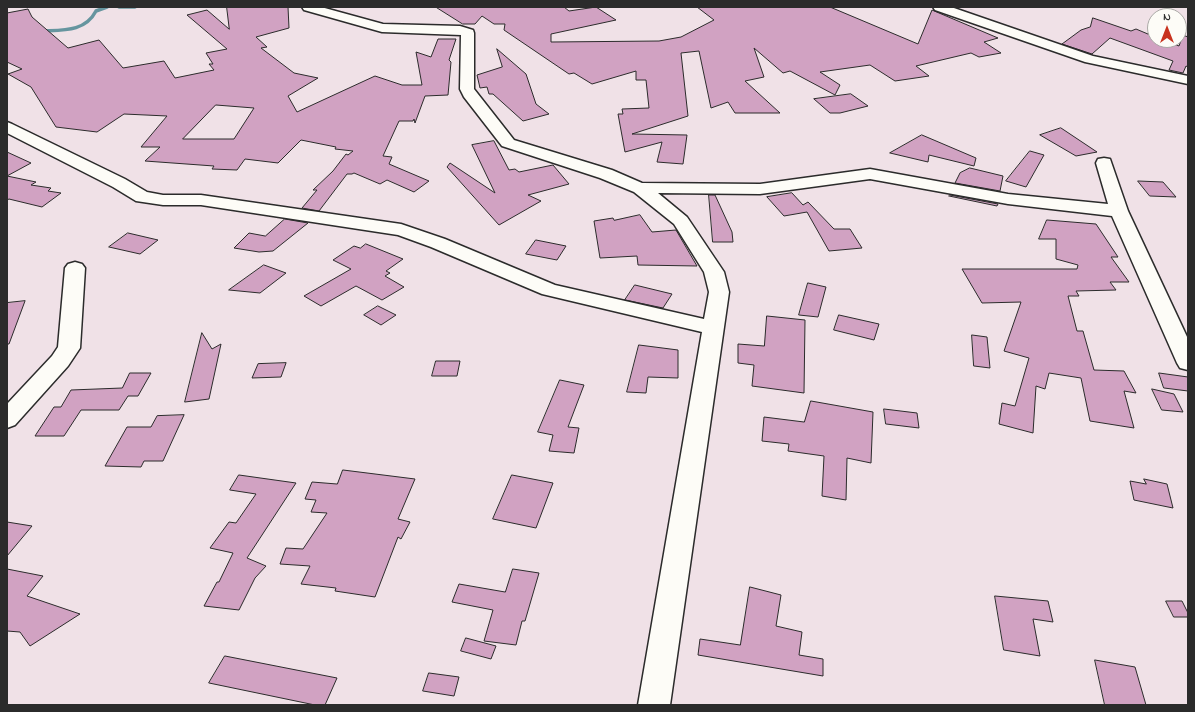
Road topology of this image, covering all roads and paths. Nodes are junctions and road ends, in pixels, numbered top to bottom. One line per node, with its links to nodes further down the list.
1 (308, 7): 6 (street)
2 (939, 7): 3 (street)
3 (1188, 80)
4 (7, 127): 9 (street)
5 (1104, 163): 7 (street)
6 (640, 188): 7 (street); 9 (street)
7 (1119, 211): 10 (street)
8 (75, 268): 11 (street)
9 (714, 328): 12 (street)
10 (1188, 363)
11 (7, 419)
12 (654, 705)

